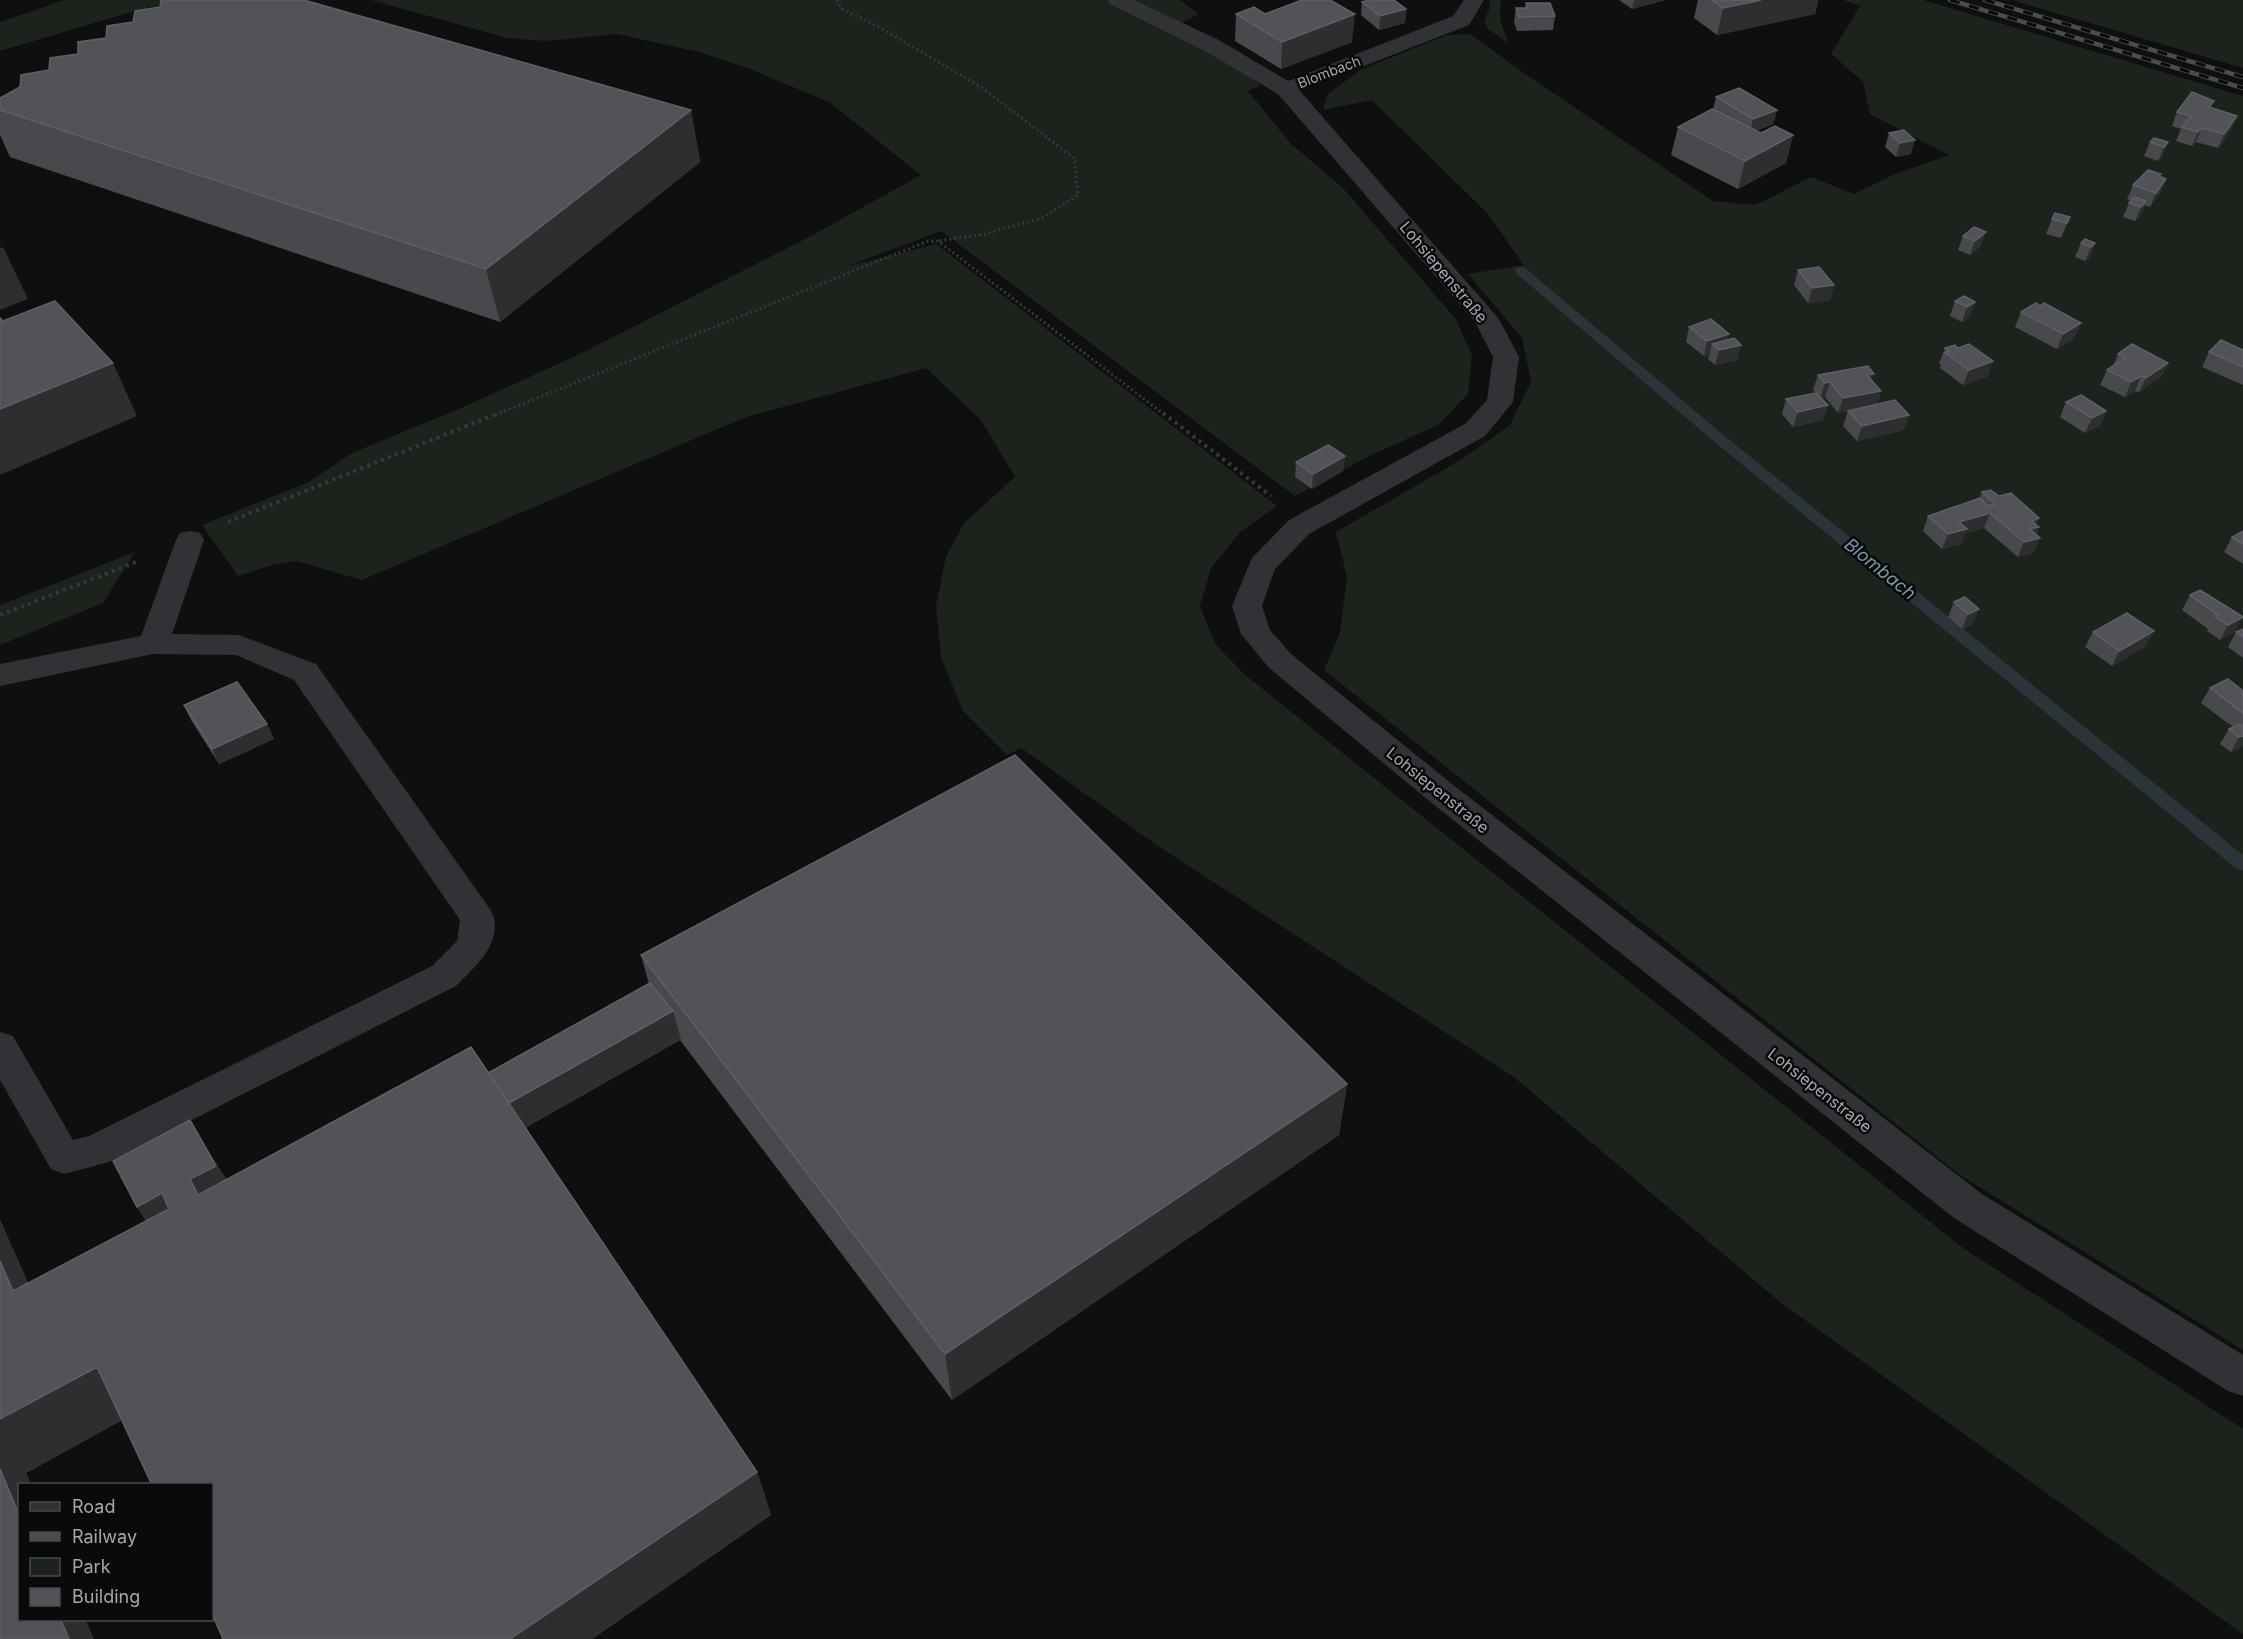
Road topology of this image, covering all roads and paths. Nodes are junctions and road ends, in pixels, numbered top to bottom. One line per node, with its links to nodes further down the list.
1 (837, 0): 5 (path)
2 (1117, 0): 4 (street, Blombach)
3 (1474, 0): 4 (street, Blombach)
4 (1286, 89): 12 (street, Lohsiepenstraße)
5 (938, 241): 6 (path); 7 (path)
6 (1275, 499)
7 (190, 540): 8 (path); 9 (street)
8 (0, 615)
9 (153, 644): 10 (street); 11 (street)
10 (0, 675)
11 (0, 1047)
12 (2243, 1377)

